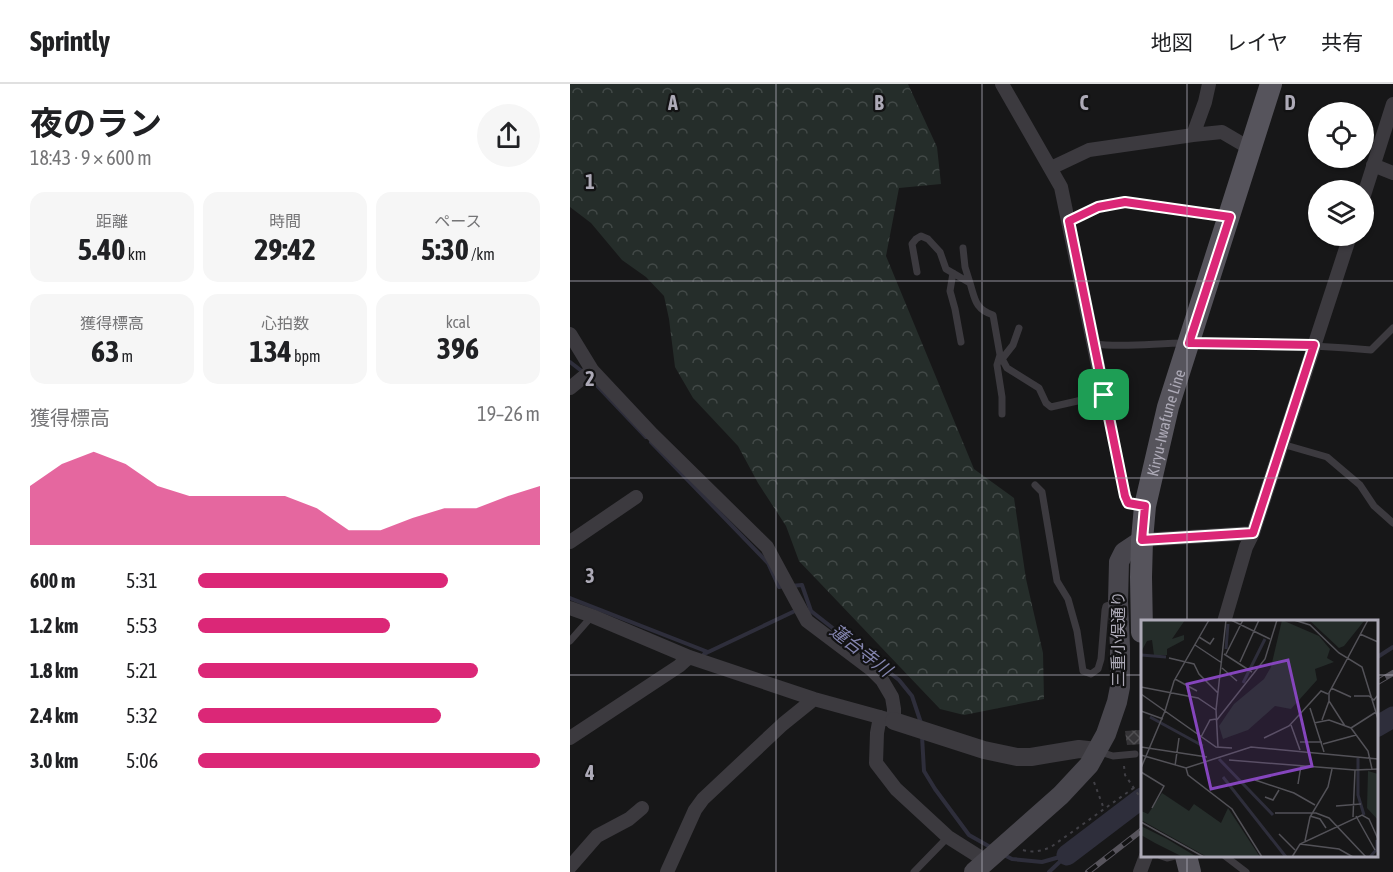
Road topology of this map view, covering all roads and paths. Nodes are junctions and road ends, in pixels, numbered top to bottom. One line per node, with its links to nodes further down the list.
1 (1002, 84): 9 (street)
2 (1209, 84): 5 (street)
3 (1271, 84): 6 (main road, Kiryu-Iwafune Line)
4 (1393, 104): 7 (street)
5 (1193, 135): 6 (street); 9 (street)
6 (1251, 149): 11 (main road, Kiryu-Iwafune Line)
7 (1374, 162)
8 (1374, 165): 10 (street)
9 (1051, 168): 12 (street)
10 (1393, 173)
11 (1230, 217): 12 (lane); 22 (main road, Kiryu-Iwafune Line)
12 (1069, 221): 23 (street)
13 (1347, 246): 24 (street)
14 (963, 248): 17 (lane)
15 (917, 272): 16 (lane)
16 (953, 273): 17 (lane); 21 (lane)
17 (970, 283): 25 (lane)
18 (1019, 328): 25 (lane)
19 (1393, 328): 24 (lane)
20 (570, 334): 26 (street)
21 (961, 342)
22 (1189, 343): 23 (lane); 24 (lane); 33 (main road, Kiryu-Iwafune Line)
23 (1094, 344): 28 (street)
24 (1314, 345): 30 (street)
25 (1001, 357): 28 (lane); 29 (lane)
26 (592, 370): 27 (street); 46 (street)
27 (570, 388)
28 (1104, 395): 33 (lane)
29 (1002, 414)
30 (1282, 444): 34 (lane); 35 (street)
31 (1035, 484): 38 (lane)
32 (636, 497): 37 (street)
33 (1145, 506): 36 (main road, Kiryu-Iwafune Line)
34 (1393, 523)
35 (1253, 533): 36 (street); 42 (street)
36 (1142, 540): 38 (main road, 三重小俣通り); 41 (main road, Kiryu-Iwafune Line)
37 (570, 542)
38 (1118, 602): 48 (main road, 三重小俣通り)
39 (570, 608): 40 (street)
40 (592, 616): 43 (lane); 44 (street)
41 (1142, 620)
42 (1224, 620)
43 (570, 641)
44 (689, 657): 45 (street); 47 (street)
45 (814, 699): 46 (street); 62 (street)
46 (887, 719): 48 (street); 56 (street)
47 (573, 732)
48 (1097, 751): 49 (lane); 57 (main road, 三重小俣通り)
49 (1135, 754)
50 (1124, 766): 52 (path)
51 (1092, 777): 55 (path)
52 (1135, 788): 53 (path); 55 (path)
53 (1141, 797)
54 (642, 808): 61 (street)
55 (1104, 810): 57 (path)
56 (948, 837): 57 (street); 63 (lane)
57 (995, 856)
58 (1145, 857): 64 (street)
59 (1186, 857): 65 (main road)
60 (1228, 857): 66 (lane)
61 (570, 867)
62 (667, 872)
63 (914, 872)
64 (1140, 872)
65 (1190, 872)
66 (1246, 872)

